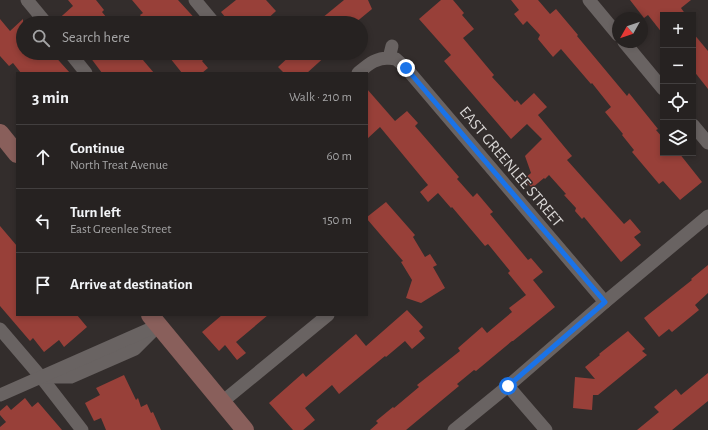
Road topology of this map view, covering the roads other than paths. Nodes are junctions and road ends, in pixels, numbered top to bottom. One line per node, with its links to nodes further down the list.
1 (27, 0): 4 (street)
2 (195, 0): 5 (street)
3 (589, 0): 6 (street)
4 (40, 16)
5 (208, 16)
6 (612, 28)
7 (629, 48): 11 (street)
8 (76, 60): 9 (street)
9 (85, 72)
10 (359, 72): 17 (street, EAST GREENLEE STREET)
11 (660, 85)
12 (696, 128): 14 (street)
13 (0, 134): 15 (main road)
14 (708, 142)
15 (16, 153)
16 (708, 216): 17 (street)
17 (605, 302): 22 (street)
18 (327, 316): 24 (street)
19 (154, 320): 21 (street); 24 (main road)
20 (0, 329): 21 (street)
21 (41, 377): 23 (street); 25 (street)
22 (508, 386): 27 (street); 28 (street)
23 (0, 395)
24 (222, 402): 26 (main road)
25 (82, 430)
26 (245, 430)
27 (454, 430)
28 (546, 430)

